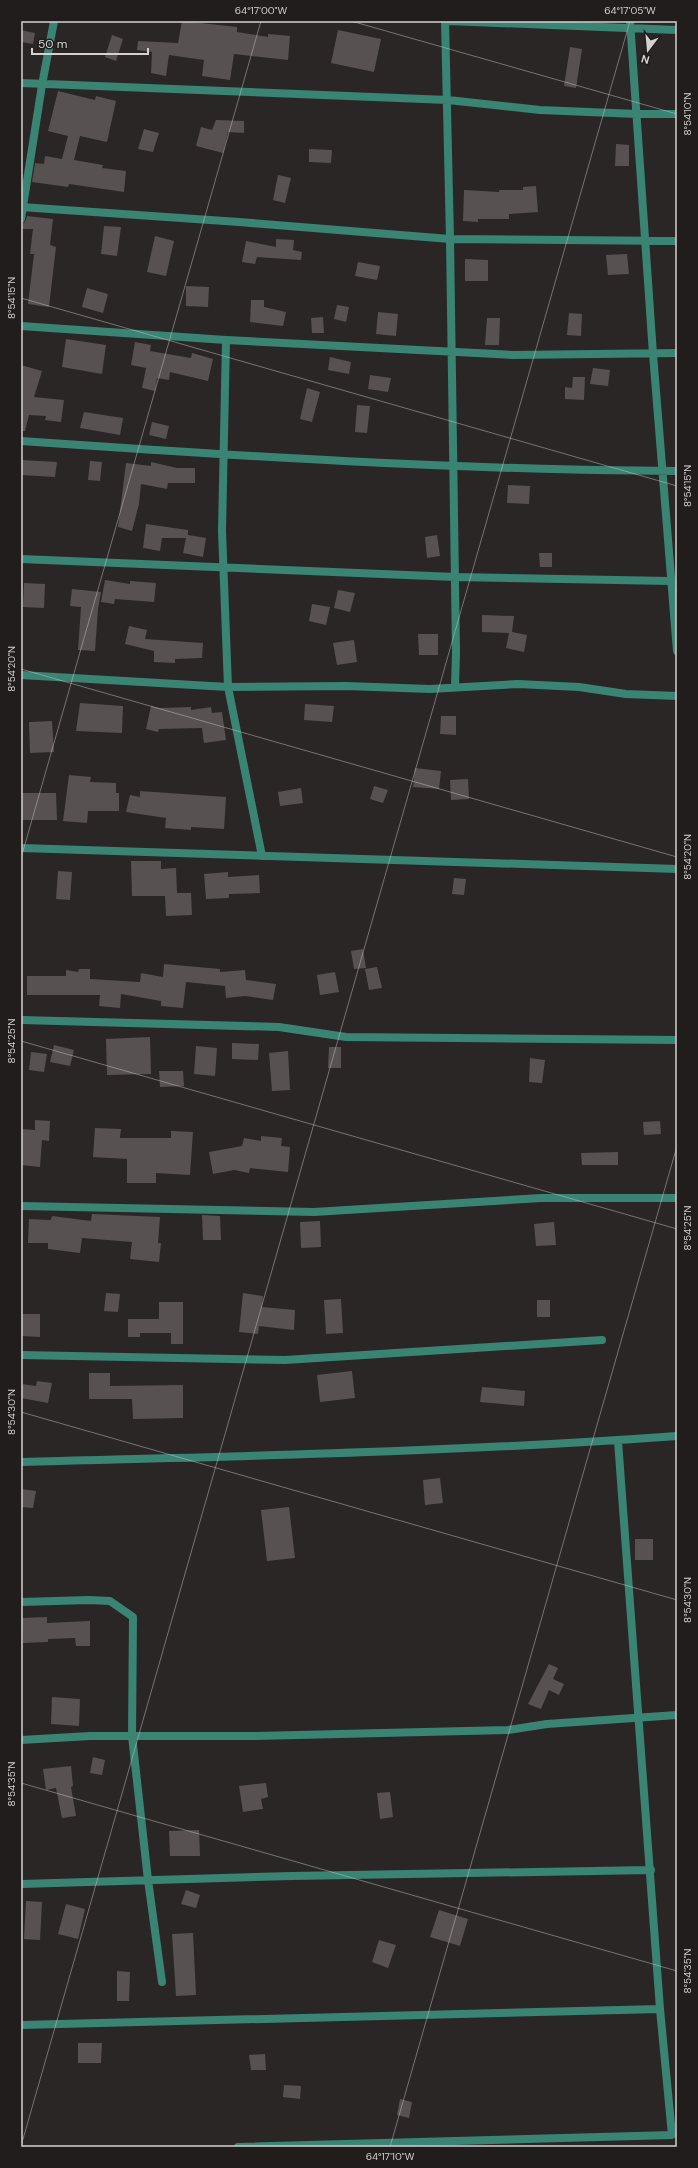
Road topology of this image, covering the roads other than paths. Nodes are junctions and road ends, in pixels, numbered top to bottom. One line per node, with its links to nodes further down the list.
1 (54, 21): 7 (street)
2 (444, 21): 8 (street)
3 (448, 21): 4 (street)
4 (631, 25): 5 (street); 9 (street)
5 (677, 30)
6 (21, 83): 7 (street)
7 (42, 84): 8 (street); 11 (street)
8 (448, 100): 9 (street); 13 (street)
9 (637, 114): 10 (street); 14 (street)
10 (677, 114)
11 (22, 207): 12 (street); 13 (street)
12 (21, 219)
13 (450, 239): 14 (street); 18 (street)
14 (645, 241): 15 (street); 20 (street)
15 (677, 241)
16 (21, 326): 17 (street)
17 (226, 340): 18 (street); 22 (street)
18 (451, 352): 20 (street); 23 (street)
19 (677, 353): 20 (street)
20 (653, 354): 24 (street)
21 (21, 441): 22 (street)
22 (224, 455): 23 (street); 27 (street)
23 (452, 465): 24 (street); 28 (street)
24 (663, 471): 25 (street); 29 (street)
25 (677, 471)
26 (21, 559): 27 (street)
27 (225, 566): 28 (street); 32 (street)
28 (455, 577): 29 (street); 33 (street)
29 (670, 581): 30 (street)
30 (677, 651)
31 (21, 675): 32 (street)
32 (228, 687): 33 (street); 36 (street)
33 (455, 687): 34 (street)
34 (677, 696)
35 (21, 848): 36 (street)
36 (262, 856): 37 (street)
37 (677, 869)
38 (21, 1020): 39 (street)
39 (677, 1040)
40 (677, 1198): 41 (street)
41 (21, 1206)
42 (602, 1340): 43 (street)
43 (21, 1355)
44 (677, 1436): 45 (street)
45 (618, 1440): 46 (street); 49 (street)
46 (21, 1462)
47 (21, 1602): 50 (street)
48 (677, 1715): 49 (street)
49 (640, 1719): 50 (street); 52 (street)
50 (132, 1736): 51 (street); 53 (street)
51 (21, 1740)
52 (651, 1870): 53 (street); 56 (street)
53 (148, 1880): 54 (street); 55 (street)
54 (21, 1884)
55 (162, 1982)
56 (660, 2009): 57 (street); 58 (street)
57 (21, 2025)
58 (238, 2147)

